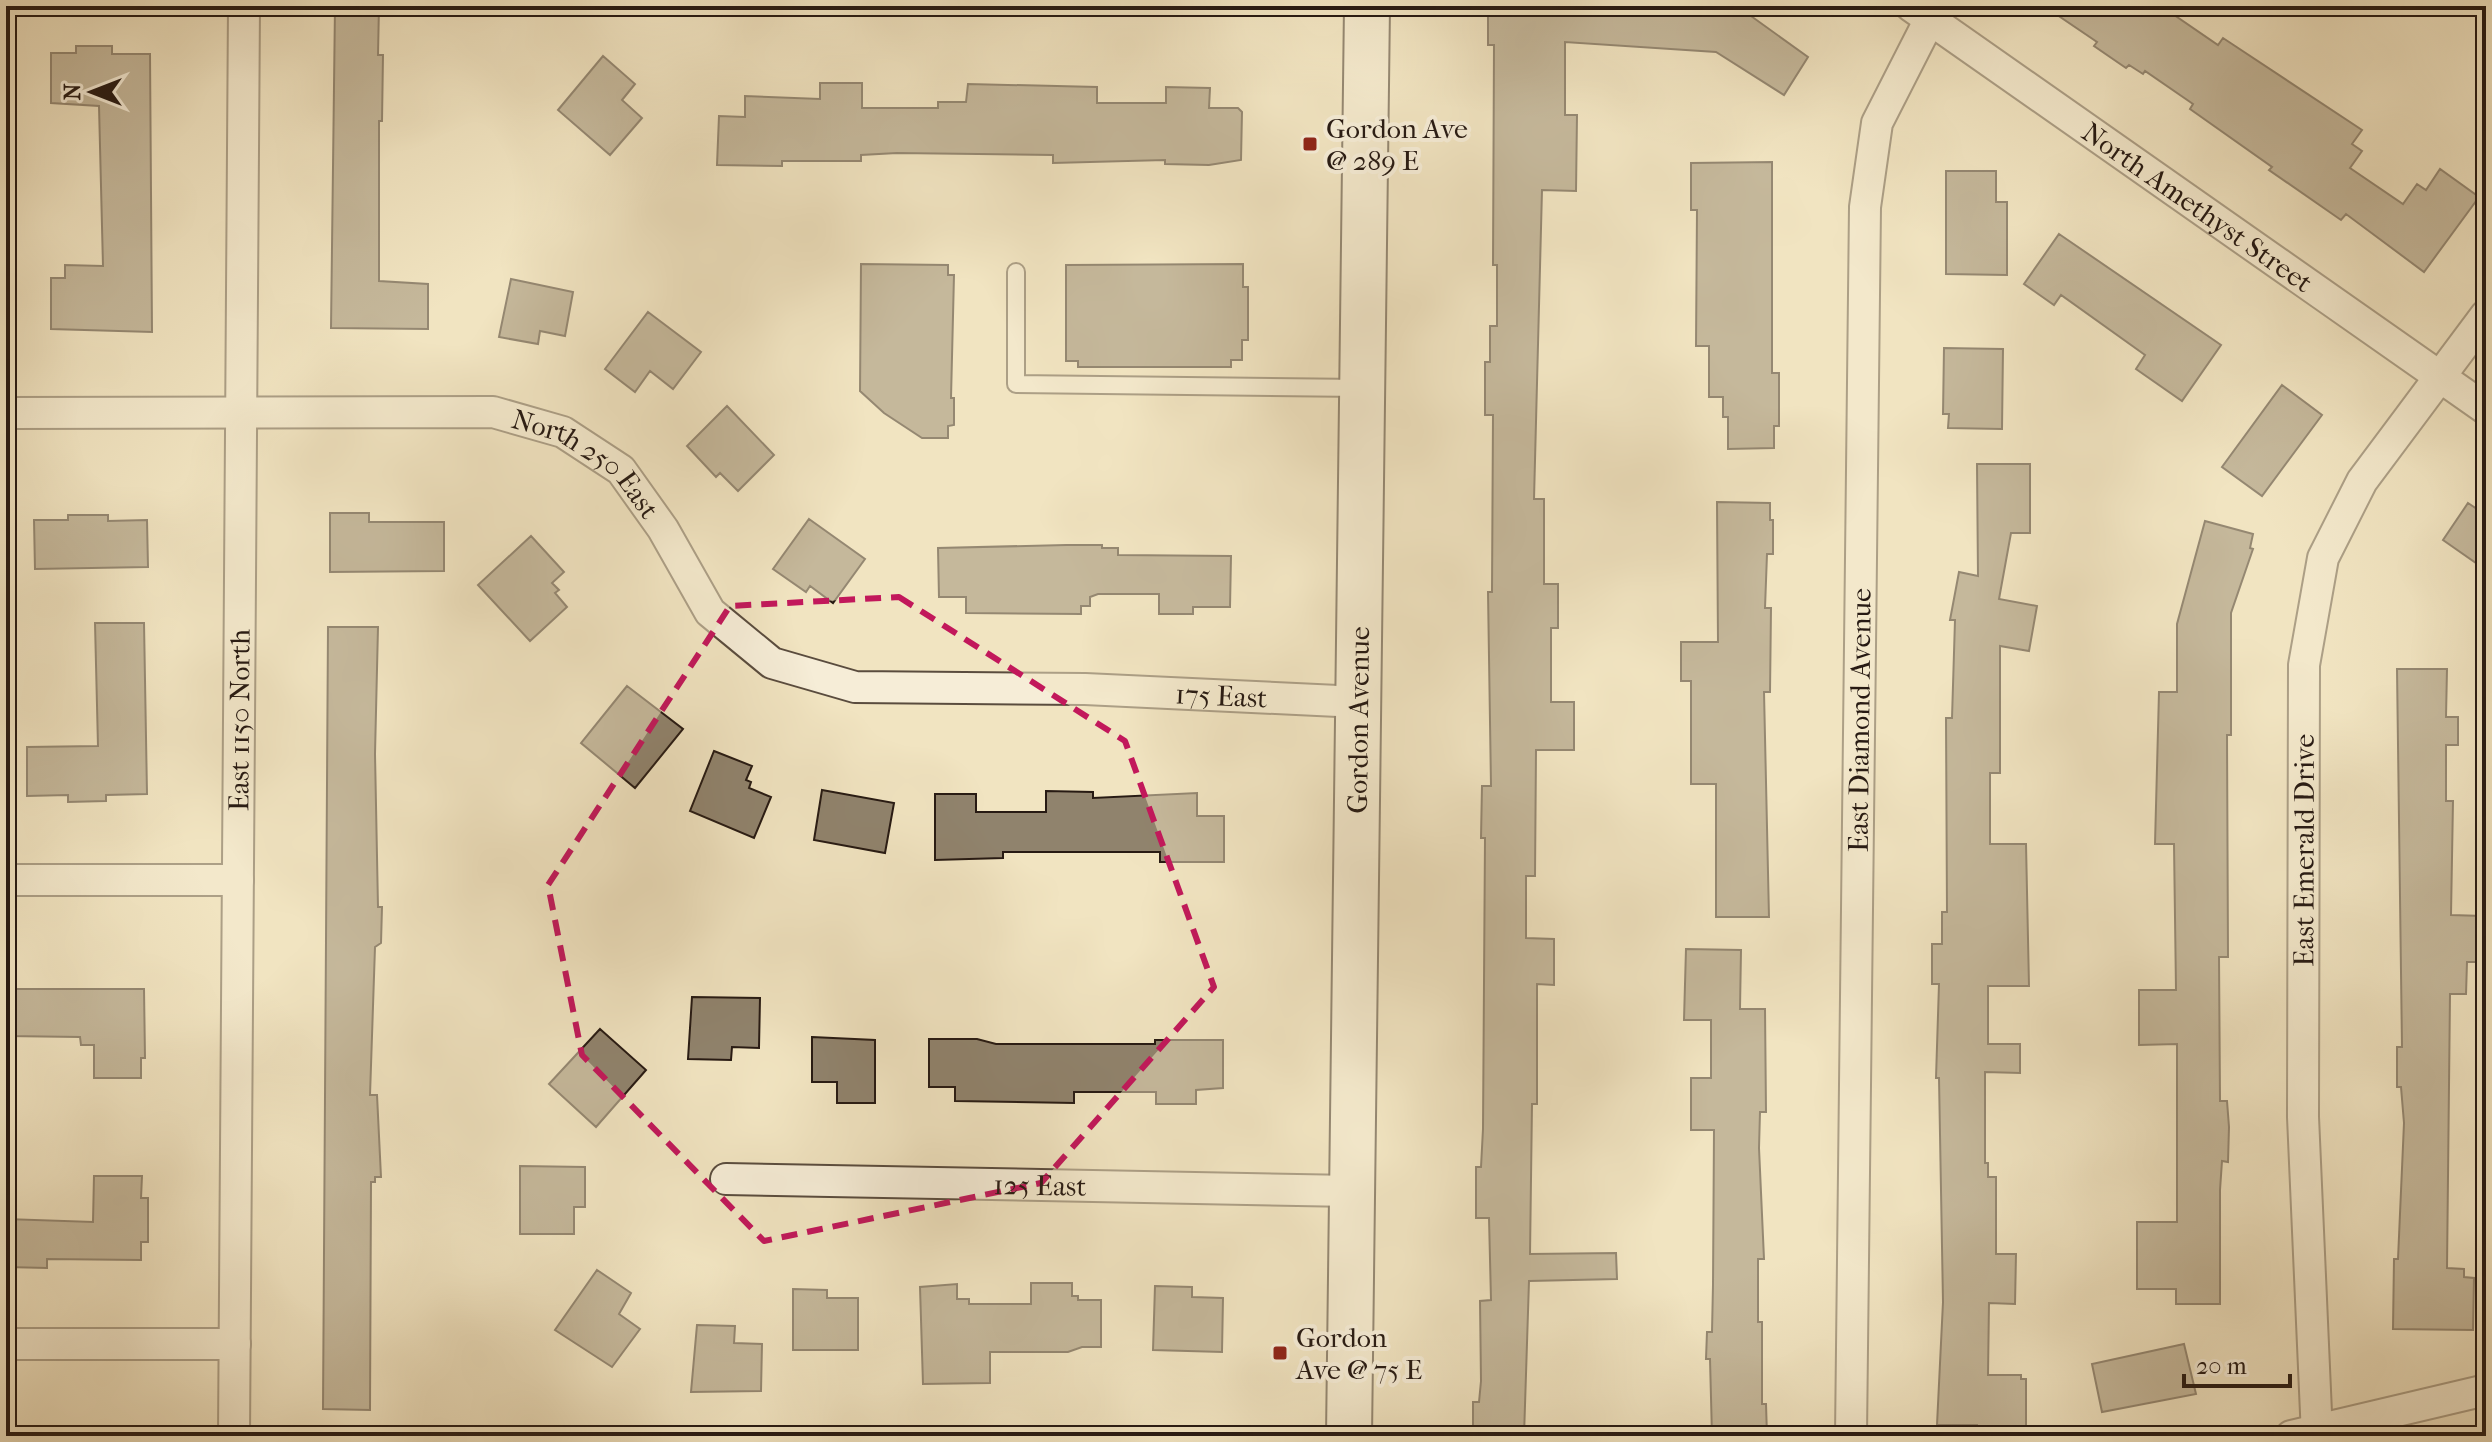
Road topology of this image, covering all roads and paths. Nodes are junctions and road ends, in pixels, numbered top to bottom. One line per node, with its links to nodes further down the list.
1 (244, 6): 10 (street, East 1150 North)
2 (1367, 6): 7 (main road, Gordon Avenue)
3 (1920, 12): 6 (street, North Amethyst Street); 23 (street, East Diamond Avenue)
4 (1016, 272): 7 (lane)
5 (2486, 315): 6 (street, East Emerald Drive)
6 (2440, 380): 8 (street, North Amethyst Street); 20 (street, East Emerald Drive)
7 (1362, 388): 12 (main road, Gordon Avenue)
8 (2486, 409)
9 (6, 413): 10 (street, North 250 East)
10 (240, 415): 11 (street, North 250 East); 14 (street, East 1150 North)
11 (1085, 689): 12 (street, 175 East)
12 (1359, 702): 16 (main road, Gordon Avenue)
13 (6, 880): 14 (street)
14 (238, 880): 18 (street, East 1150 North)
15 (726, 1179): 16 (street, 125 East)
16 (1352, 1191): 22 (main road, Gordon Avenue)
17 (6, 1344): 18 (street)
18 (235, 1344): 21 (street, East 1150 North)
19 (2486, 1390): 20 (street)
20 (2309, 1434)
21 (234, 1436)
22 (1349, 1436)
23 (1851, 1436)

